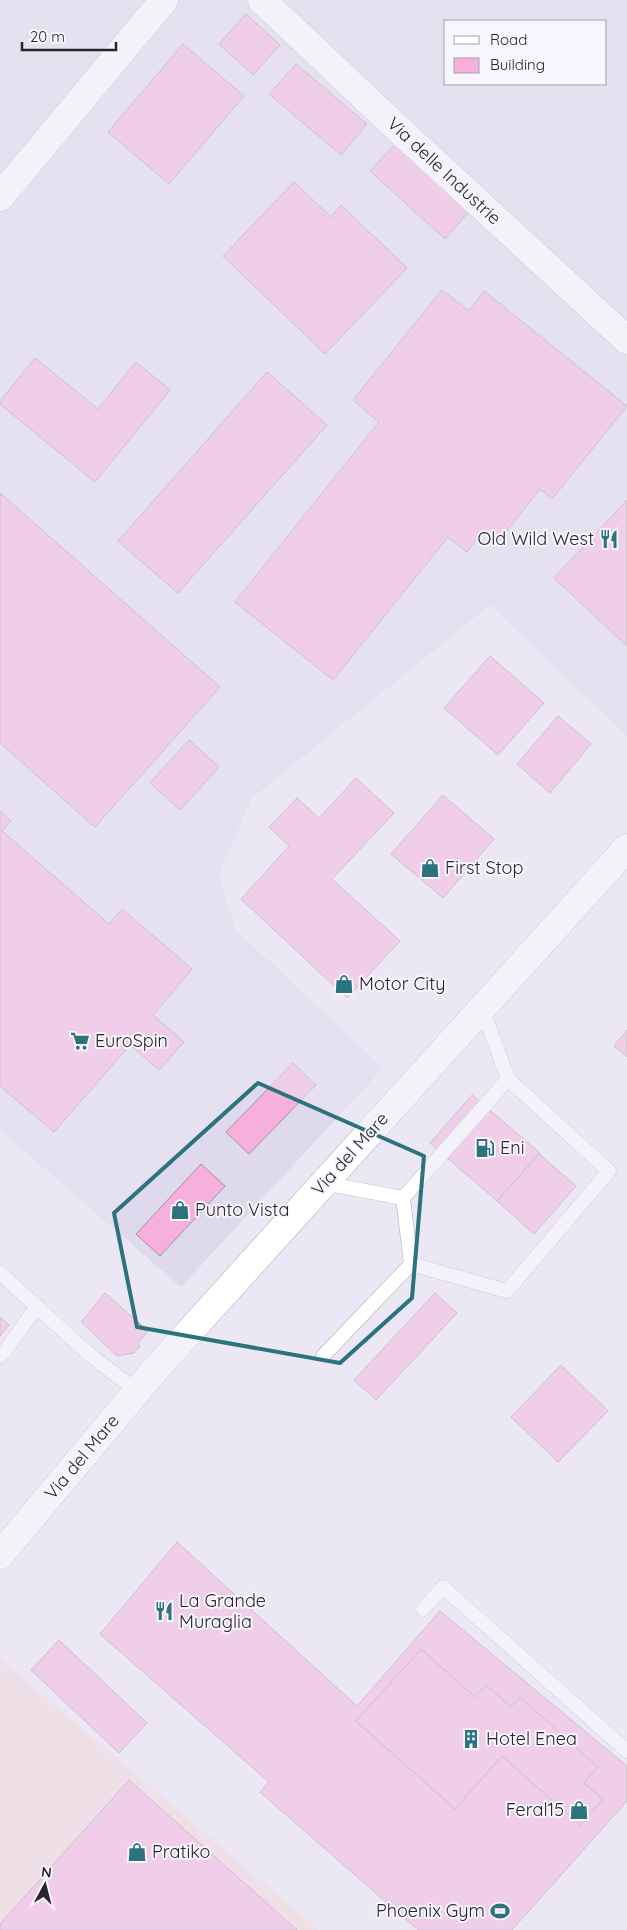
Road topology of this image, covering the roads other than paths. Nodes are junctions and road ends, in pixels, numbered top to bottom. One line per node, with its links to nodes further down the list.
1 (164, 0): 3 (main road)
2 (262, 0): 4 (main road, Via delle Industrie)
3 (0, 196)
4 (627, 340)
5 (627, 848): 6 (main road, Via del Mare)
6 (482, 1008): 7 (lane); 8 (main road, Via del Mare)
7 (508, 1079): 9 (lane); 10 (lane)
8 (323, 1183): 9 (lane); 15 (main road, Via del Mare)
9 (404, 1198): 10 (lane)
10 (411, 1264): 14 (lane)
11 (0, 1273): 12 (lane)
12 (37, 1306): 13 (lane); 15 (lane)
13 (0, 1356)
14 (323, 1356)
15 (137, 1390): 16 (main road, Via del Mare)
16 (0, 1555)
17 (423, 1609): 18 (lane)
18 (627, 1751)

